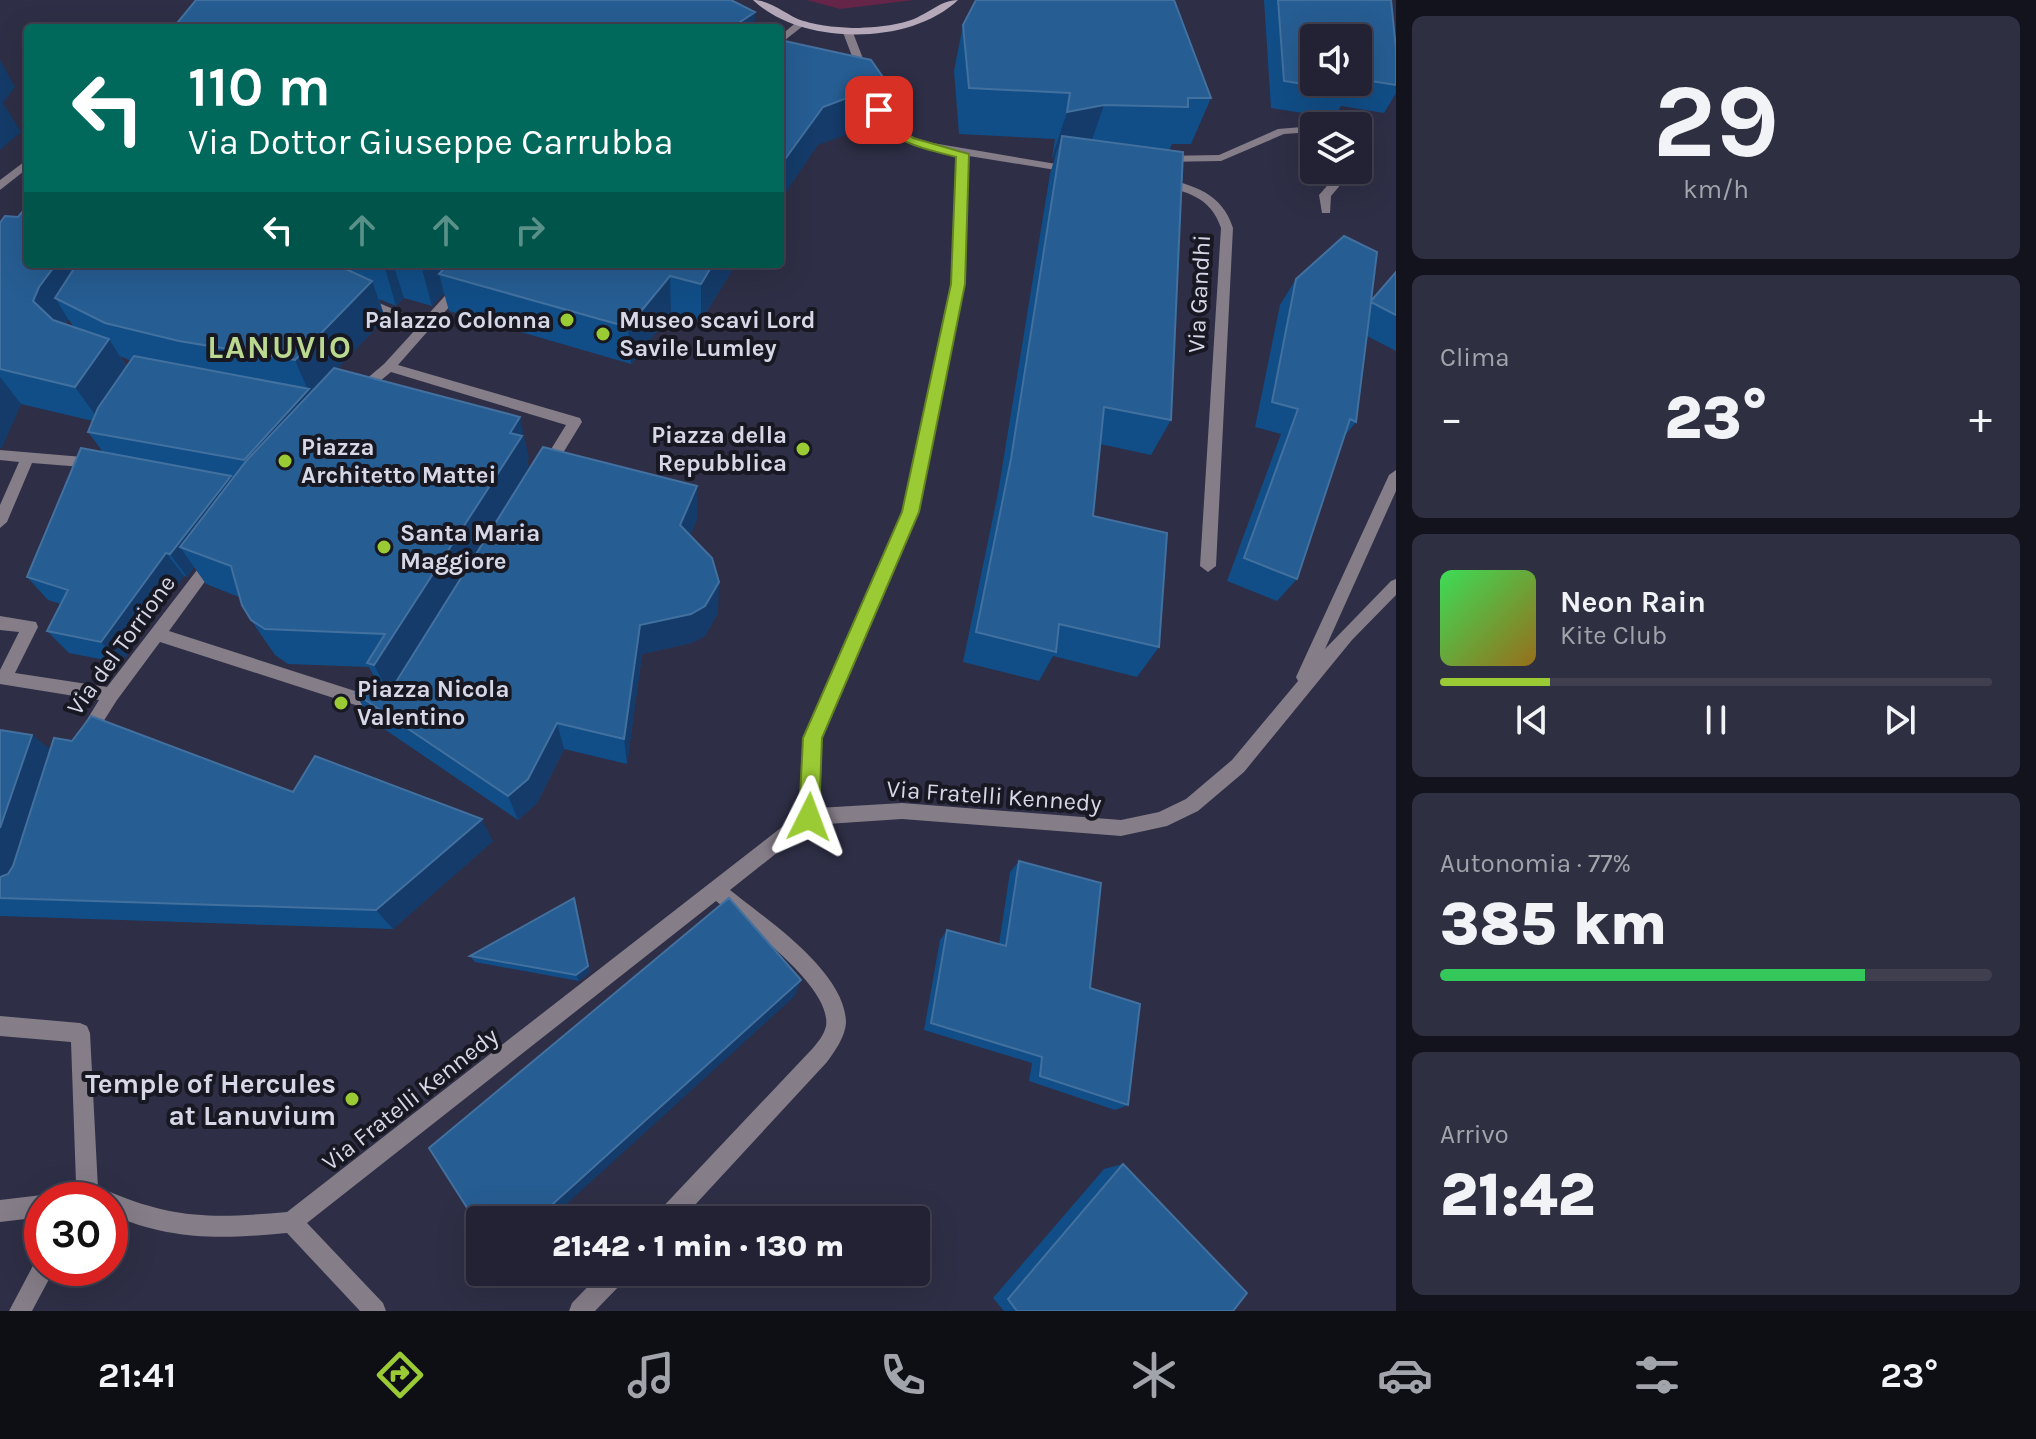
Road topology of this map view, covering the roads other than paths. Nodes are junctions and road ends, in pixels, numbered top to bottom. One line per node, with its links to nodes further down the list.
1 (758, 0): 3 (street)
2 (953, 0): 4 (street)
3 (803, 22): 4 (street); 5 (street)
4 (847, 30): 7 (street)
5 (784, 38)
6 (1300, 130): 9 (street)
7 (963, 154): 11 (street); 37 (street)
8 (1074, 158): 11 (street)
9 (1150, 158)
10 (24, 165): 15 (street)
11 (1045, 166): 12 (street)
12 (1092, 173)
13 (1140, 179): 29 (street, Via Gandhi)
14 (1335, 184): 16 (street)
15 (0, 186)
16 (1326, 210)
17 (477, 268): 19 (street)
18 (344, 292): 19 (street)
19 (424, 327): 20 (street)
20 (389, 367): 21 (street); 26 (street)
21 (347, 401)
22 (0, 455): 23 (street)
23 (28, 457): 24 (street); 27 (street)
24 (115, 467)
25 (1396, 475): 34 (street)
26 (534, 488)
27 (0, 522)
28 (224, 545): 32 (street, Via del Torrione)
29 (1208, 566)
30 (1396, 585): 34 (street, Via Fratelli Kennedy)
31 (0, 623): 33 (street)
32 (158, 634): 33 (street, Via del Torrione); 35 (street)
33 (111, 695): 36 (street, Via del Torrione)
34 (1294, 701): 37 (street, Via Fratelli Kennedy)
35 (397, 711)
36 (75, 758)
37 (809, 817): 38 (street, Via Fratelli Kennedy)
38 (718, 891): 41 (street); 45 (street, Via Fratelli Kennedy)
39 (0, 1026): 40 (street)
40 (94, 1182)
41 (679, 1206)
42 (24, 1208): 43 (street)
43 (0, 1211)
44 (128, 1212): 45 (street)
45 (291, 1222): 49 (street)
46 (34, 1286): 48 (street)
47 (604, 1286): 50 (street)
48 (20, 1311)
49 (375, 1311)
50 (580, 1311)

